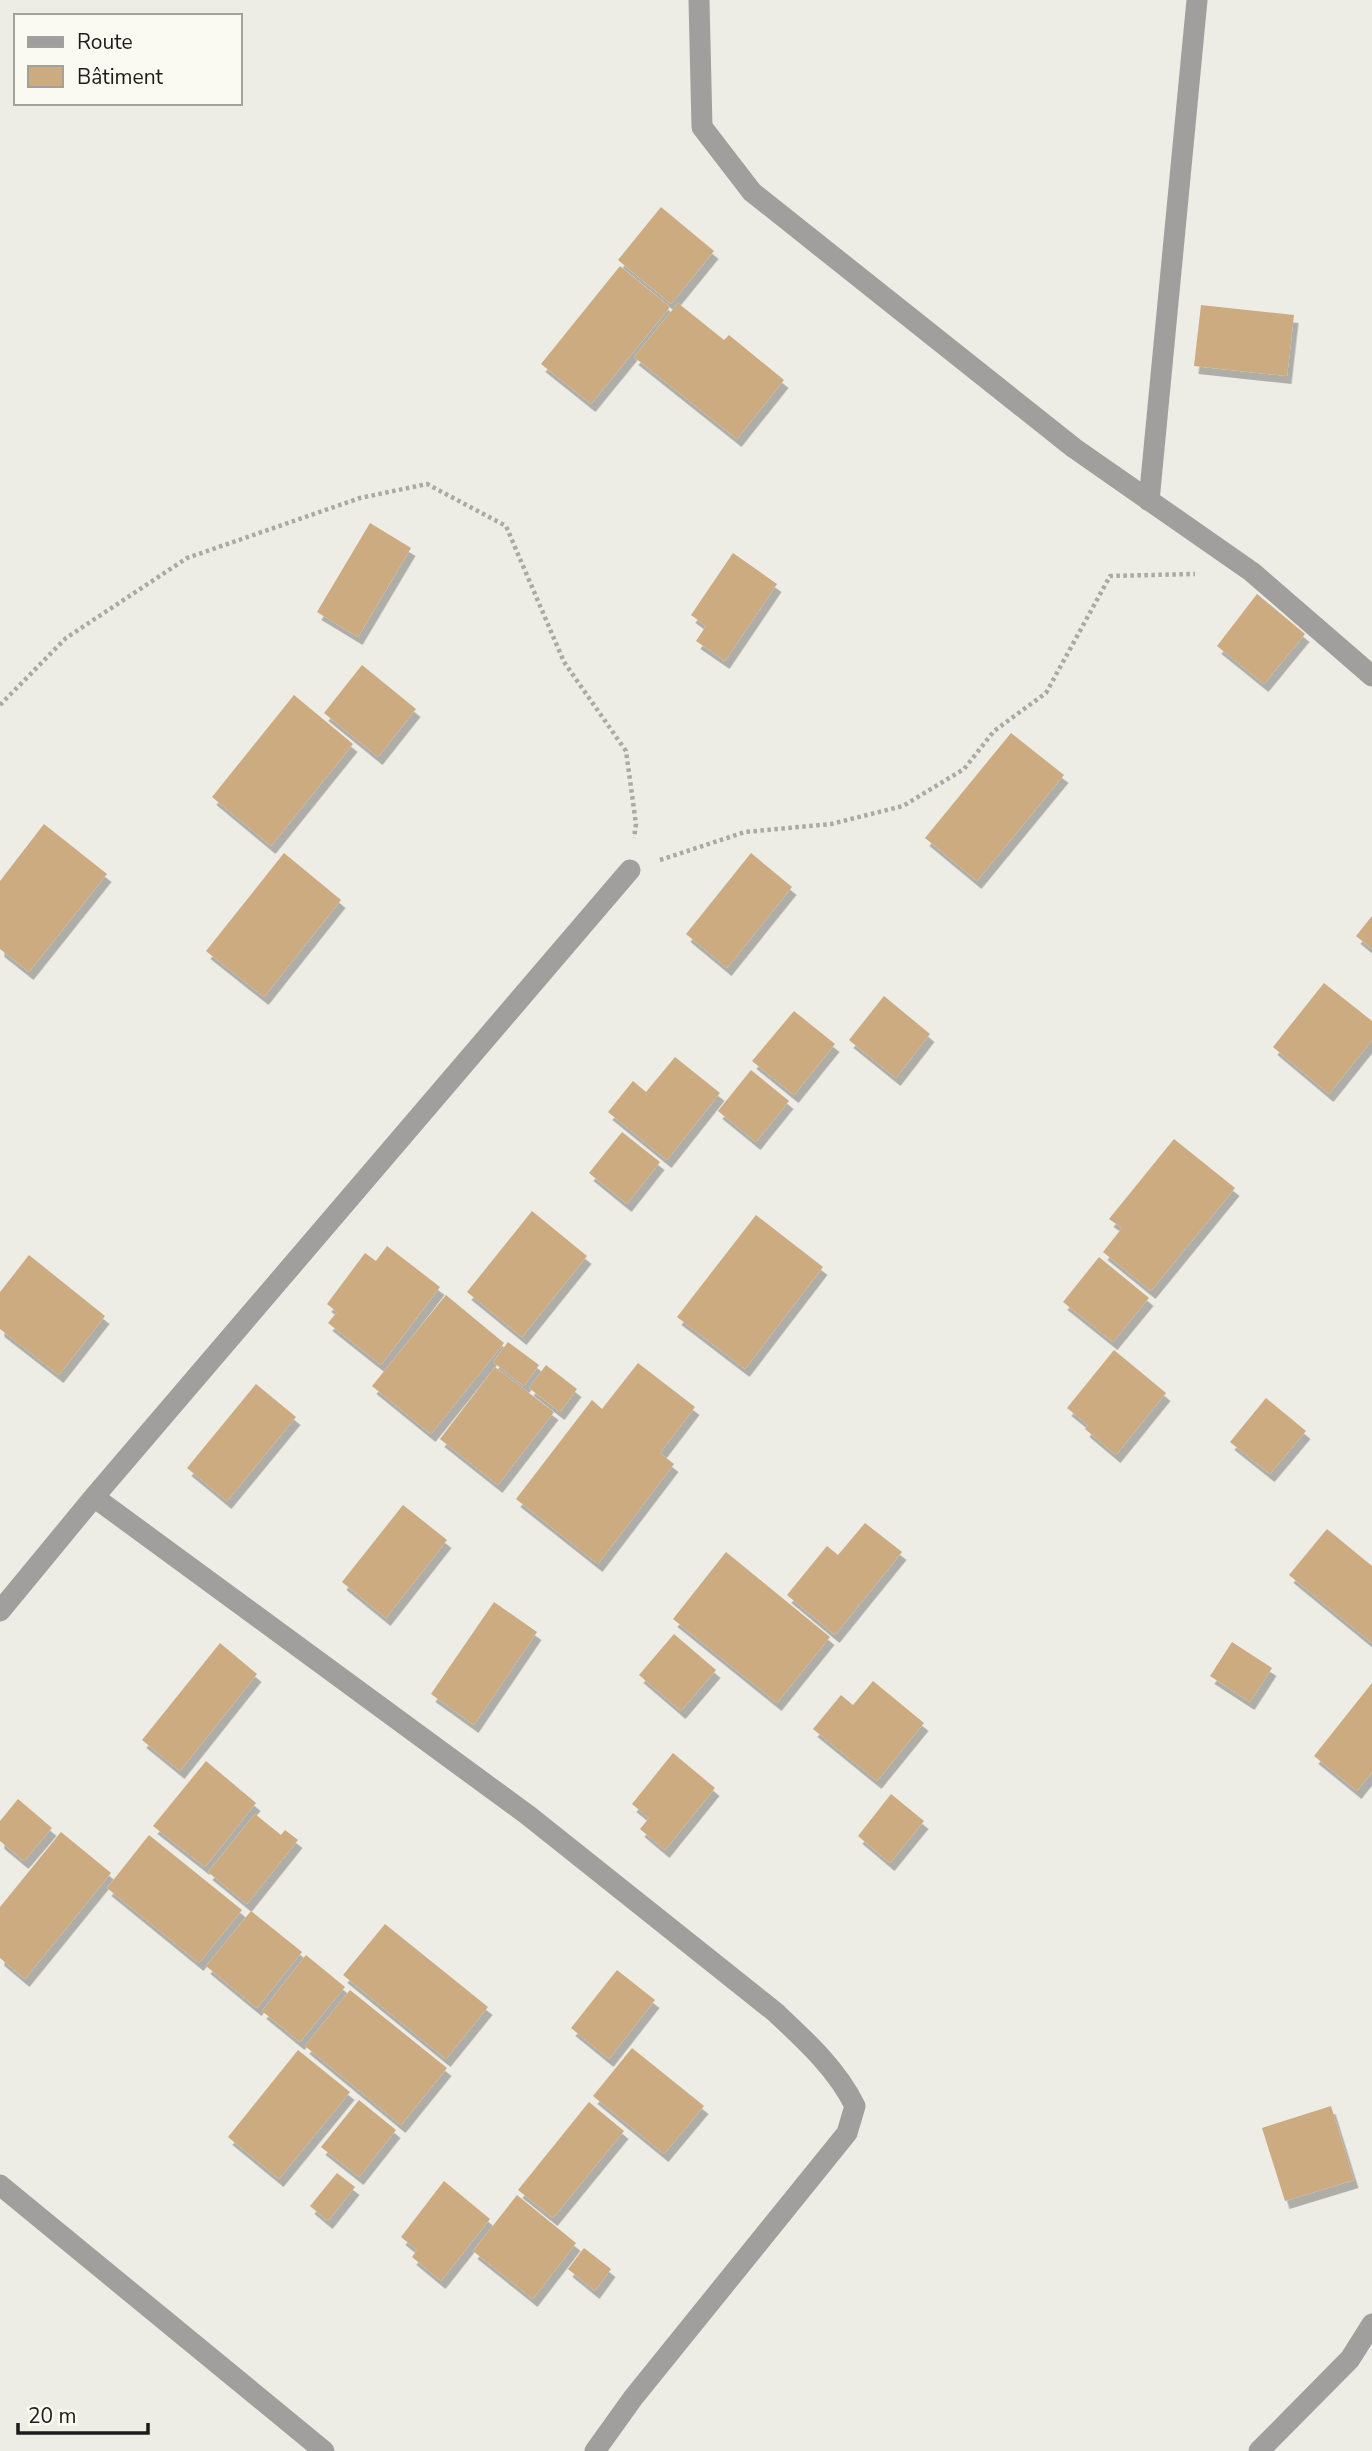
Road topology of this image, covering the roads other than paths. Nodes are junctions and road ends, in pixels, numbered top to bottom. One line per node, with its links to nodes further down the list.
1 (698, 0): 3 (street)
2 (1197, 0): 3 (street)
3 (1149, 501): 4 (street)
4 (1372, 676)
5 (630, 870): 6 (street)
6 (94, 1497): 7 (street); 11 (street)
7 (0, 1611)
8 (0, 2185): 10 (street)
9 (1372, 2324): 12 (street)
10 (324, 2451)
11 (595, 2451)
12 (1259, 2451)

